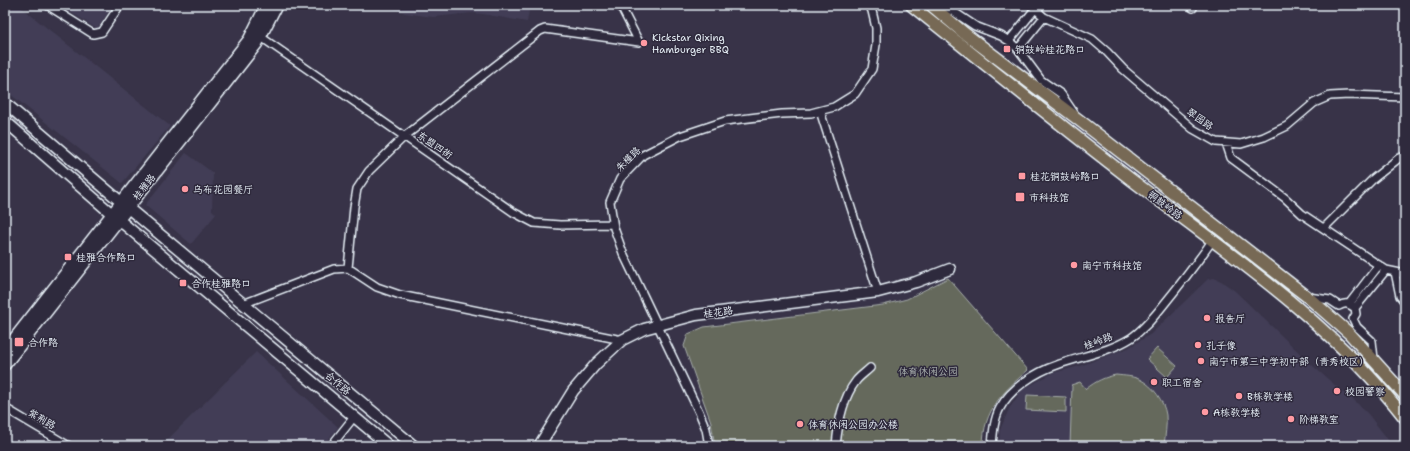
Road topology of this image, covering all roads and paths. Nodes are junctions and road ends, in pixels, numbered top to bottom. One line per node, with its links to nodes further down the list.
1 (47, 5): 2 (street)
2 (120, 5)
3 (266, 5): 24 (street, 桂雅路)
4 (277, 5): 12 (street, 桂雅路)
5 (620, 5): 20 (street)
6 (869, 5): 17 (street, 朱槿路)
7 (911, 5): 25 (main road, 铜鼓岭路)
8 (931, 5): 19 (main road, 铜鼓岭路)
9 (938, 5): 13 (street)
10 (1033, 7): 11 (street, 翠园路); 13 (street)
11 (1044, 17): 14 (street); 21 (street, 翠园路)
12 (261, 37): 20 (street, 东盟四街); 24 (street, 桂雅路)
13 (1009, 41): 14 (street)
14 (1018, 49): 19 (street)
15 (1405, 97): 21 (street, 翠园路)
16 (5, 103): 24 (street, 合作路)
17 (820, 111): 27 (street, 朱槿路); 36 (street)
18 (5, 120): 26 (street)
19 (1079, 120): 23 (main road, 铜鼓岭路)
20 (405, 136): 27 (street, 东盟四街); 31 (street)
21 (1226, 143): 28 (street)
22 (1405, 156): 28 (street)
23 (1175, 194): 25 (main road); 37 (main road, 铜鼓岭路)
24 (125, 205): 26 (street, 桂雅路); 39 (street, 合作路)
25 (1166, 206): 29 (main road, 铜鼓岭路)
26 (116, 217): 43 (street, 桂雅路); 45 (street, 桂雅路); 49 (street)
27 (613, 224): 41 (street, 朱槿路)
28 (1324, 228): 30 (street)
29 (1212, 241): 50 (main road, 铜鼓岭路); 58 (street, 桂岭路)
30 (1379, 265): 33 (street); 40 (street)
31 (348, 268): 39 (street); 42 (street)
32 (950, 269): 36 (street, 桂花路)
33 (1386, 270): 34 (street); 40 (street)
34 (1395, 272): 35 (street); 38 (street)
35 (1405, 274)
36 (878, 292): 41 (street, 桂花路)
37 (1308, 297): 40 (street); 44 (main road, 铜鼓岭路)
38 (1405, 302)
39 (243, 304): 54 (street, 合作路)
40 (1352, 306): 44 (street)
41 (658, 324): 42 (street, 桂花路); 56 (street, 朱槿路)
42 (622, 340): 55 (street, 桂花路)
43 (5, 350)
44 (1374, 359): 47 (main road, 铜鼓岭路)
45 (5, 365)
46 (870, 368): 57 (street)
47 (1405, 395)
48 (5, 408): 51 (street, 紫荆路)
49 (354, 417): 52 (street); 53 (street)
50 (1405, 418)
51 (69, 446)
52 (331, 446)
53 (389, 446)
54 (414, 446)
55 (539, 446)
56 (709, 446)
57 (836, 446)
58 (992, 446)

